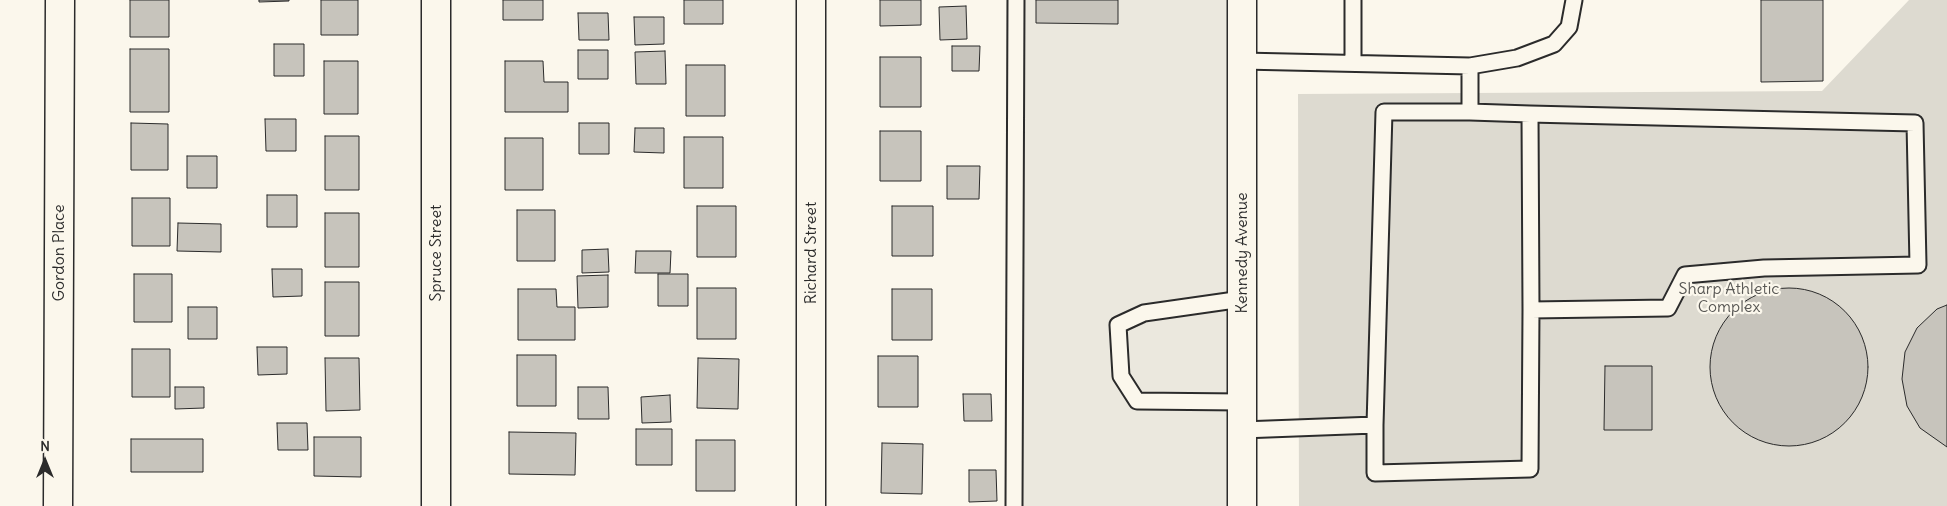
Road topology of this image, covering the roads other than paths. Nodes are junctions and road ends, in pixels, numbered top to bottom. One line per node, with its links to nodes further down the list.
1 (60, 0): 18 (street, Gordon Place)
2 (436, 0): 19 (street, Spruce Street)
3 (811, 0): 20 (street, Richard Street)
4 (1016, 0): 21 (lane)
5 (1242, 0): 8 (street, Kennedy Avenue)
6 (1353, 0): 9 (lane)
7 (1574, 0): 10 (lane)
8 (1242, 60): 9 (lane); 13 (street, Kennedy Avenue)
9 (1353, 63): 10 (lane)
10 (1470, 66): 11 (lane)
11 (1470, 112): 12 (lane); 16 (lane)
12 (1530, 114): 14 (lane); 14 (lane)
13 (1242, 299): 15 (street, Kennedy Avenue); 15 (lane)
14 (1531, 310): 16 (lane)
15 (1242, 402): 17 (street, Kennedy Avenue)
16 (1375, 425): 17 (lane)
17 (1242, 430): 22 (street, Kennedy Avenue)
18 (58, 506)
19 (436, 506)
20 (811, 506)
21 (1014, 506)
22 (1242, 506)

